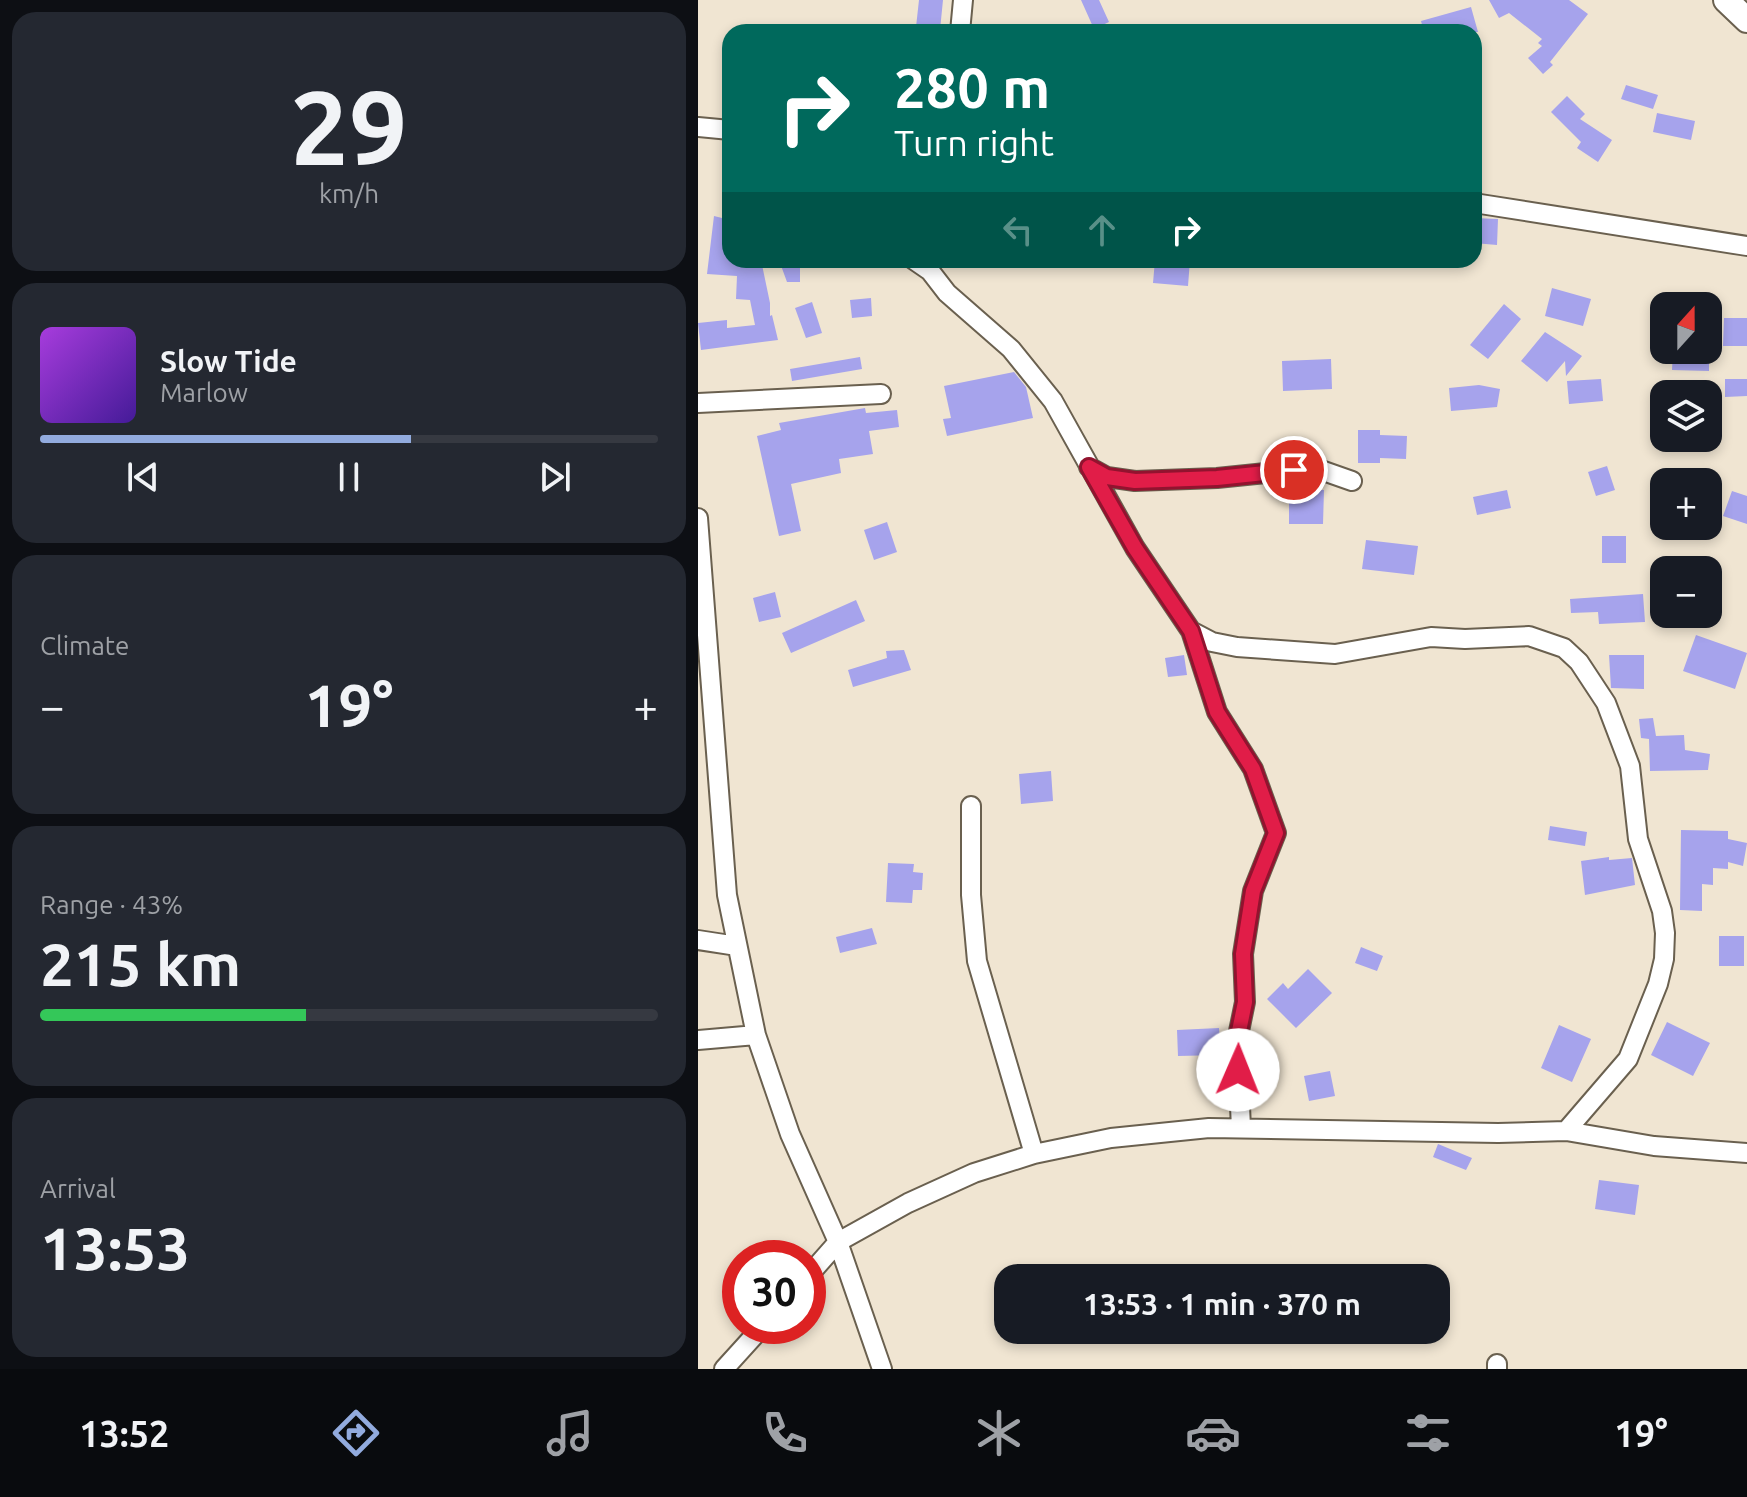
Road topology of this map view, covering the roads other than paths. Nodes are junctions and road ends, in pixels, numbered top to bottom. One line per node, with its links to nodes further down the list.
1 (963, 0): 4 (street)
2 (1726, 0): 3 (main road)
3 (1747, 20)
4 (961, 24)
5 (698, 127): 6 (street)
6 (722, 129)
7 (1482, 204): 8 (street)
8 (1747, 246)
9 (926, 268): 12 (street)
10 (881, 394): 11 (street)
11 (698, 403)
12 (1089, 467): 13 (street); 15 (street)
13 (1352, 481)
14 (698, 518): 18 (street)
15 (1191, 631): 21 (street); 22 (street)
16 (971, 806): 24 (street)
17 (698, 940): 18 (street)
18 (737, 946): 19 (street)
19 (756, 1035): 20 (street); 25 (street)
20 (698, 1040)
21 (1241, 1128): 22 (street); 24 (street)
22 (1566, 1131): 23 (street)
23 (1747, 1153)
24 (1034, 1154): 25 (street)
25 (838, 1242): 26 (street); 29 (street)
26 (826, 1256)
27 (747, 1344): 28 (street)
28 (724, 1369)
29 (882, 1369)

